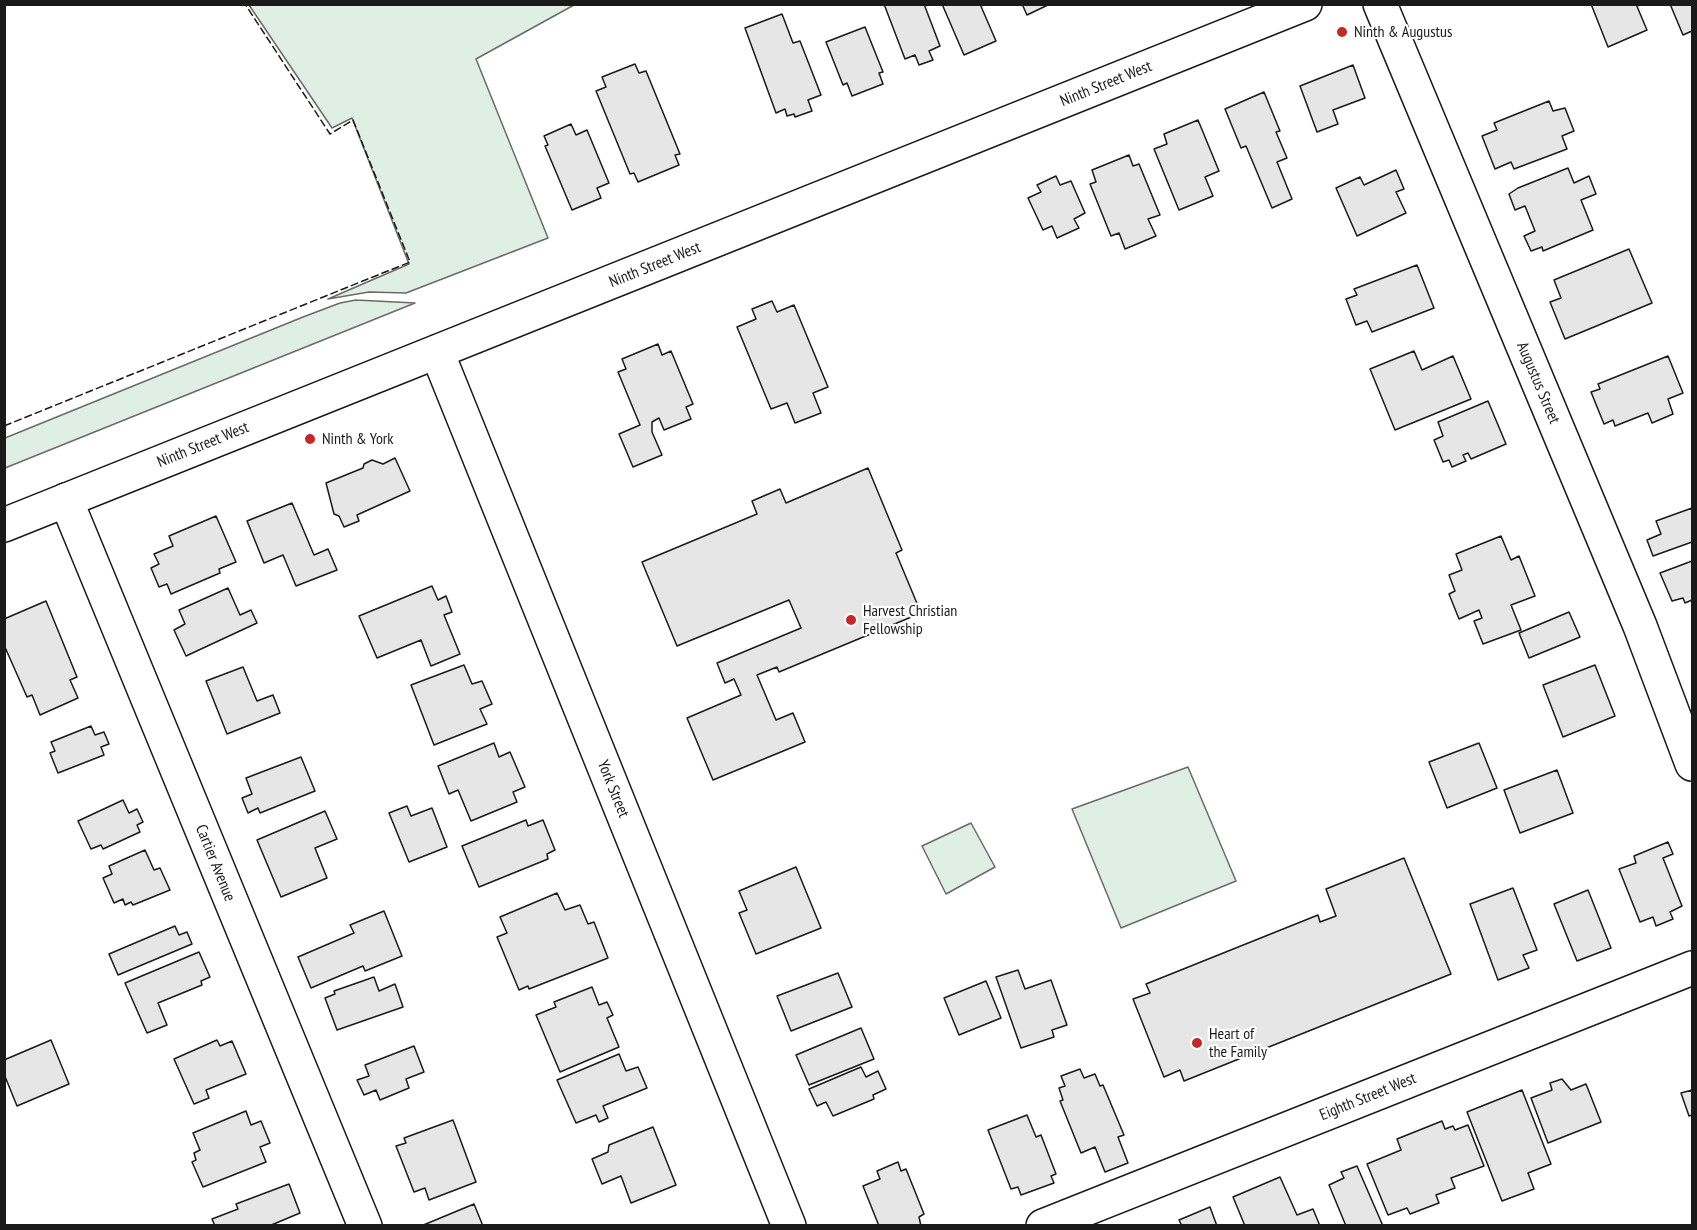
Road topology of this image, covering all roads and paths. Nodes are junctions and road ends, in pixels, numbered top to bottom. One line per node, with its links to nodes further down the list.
1 (1305, 4): 3 (street, Ninth Street West)
2 (1380, 4): 6 (street, Augustus Street)
3 (437, 352): 4 (street, Ninth Street West); 9 (street, York Street)
4 (66, 500): 5 (street, Ninth Street West); 8 (street, Cartier Avenue)
5 (4, 525)
6 (1692, 764)
7 (1692, 968): 10 (street, Eighth Street West)
8 (365, 1226)
9 (789, 1226)
10 (1043, 1226)

